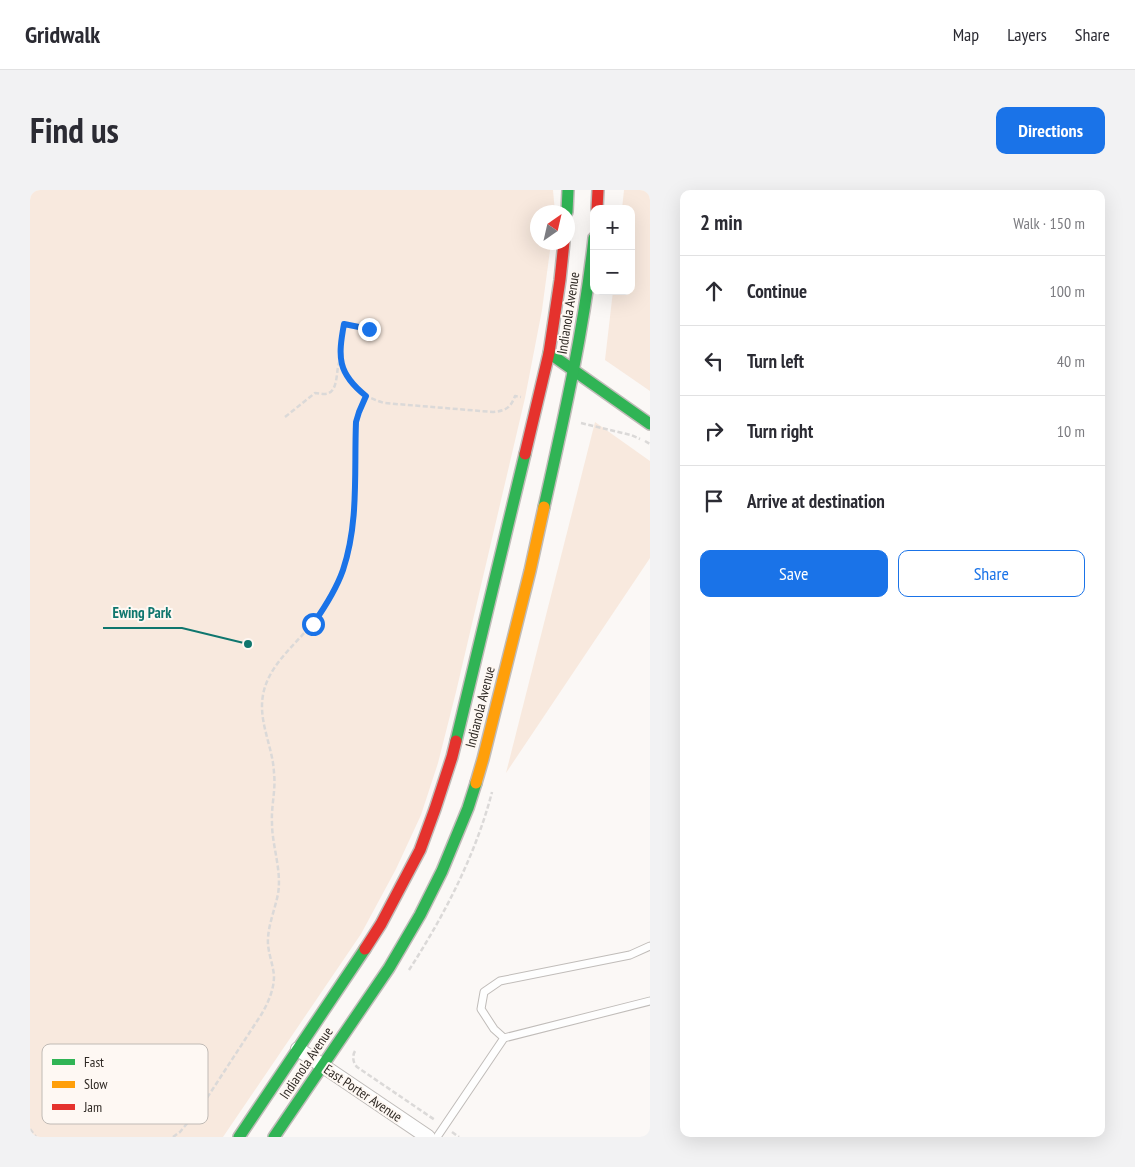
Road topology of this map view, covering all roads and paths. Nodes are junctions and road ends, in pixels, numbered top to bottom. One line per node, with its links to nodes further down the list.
1 (568, 190): 3 (main road)
2 (598, 190): 4 (main road)
3 (567, 205)
4 (597, 205)
5 (563, 250): 8 (main road, Indianola Avenue)
6 (593, 250): 10 (main road, Indianola Avenue)
7 (369, 329): 9 (path)
8 (549, 354): 10 (main road); 20 (main road, Indianola Avenue)
9 (340, 358): 11 (path); 13 (path)
10 (573, 370): 15 (main road); 22 (main road, Indianola Avenue)
11 (366, 396): 12 (path); 23 (path)
12 (525, 398)
13 (285, 417)
14 (581, 422): 16 (path)
15 (650, 424)
16 (650, 444)
17 (650, 946): 19 (lane)
18 (650, 1001): 19 (lane)
19 (504, 1038): 25 (lane)
20 (298, 1049): 22 (street, East Porter Avenue); 29 (main road, Indianola Avenue)
21 (354, 1052): 25 (path)
22 (323, 1065): 30 (main road, Indianola Avenue); 31 (street, East Porter Avenue)
23 (208, 1095)
24 (186, 1124): 28 (path)
25 (444, 1127): 32 (lane); 33 (path)
26 (30, 1128): 27 (path)
27 (36, 1137)
28 (173, 1137)
29 (239, 1137)
30 (274, 1137)
31 (428, 1137)
32 (437, 1137)
33 (459, 1137)

